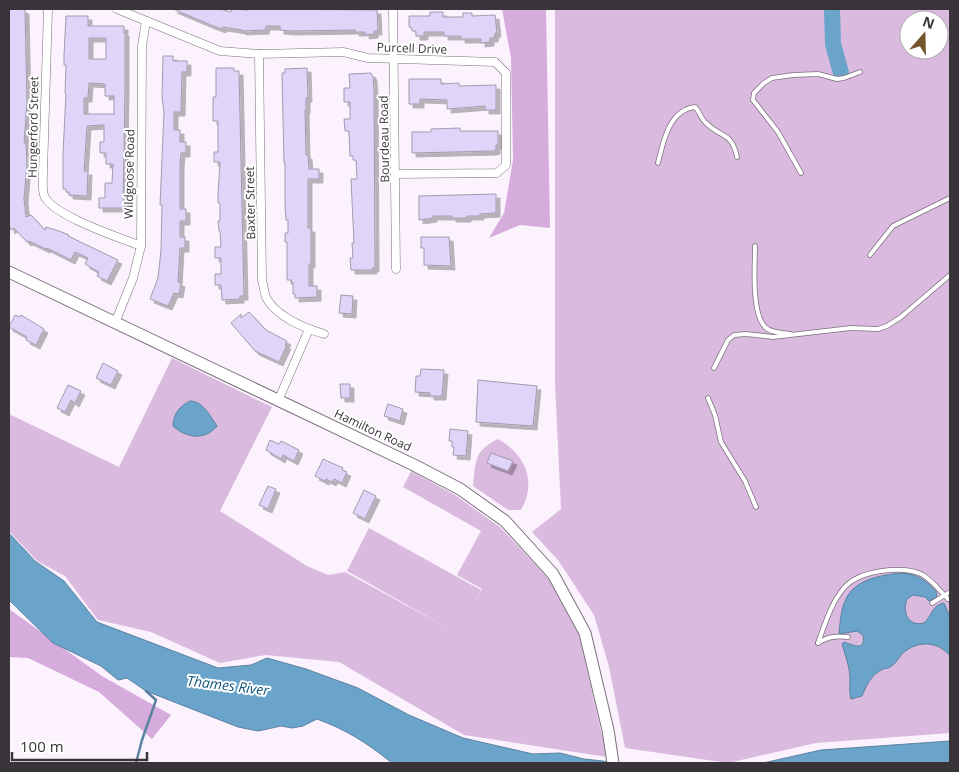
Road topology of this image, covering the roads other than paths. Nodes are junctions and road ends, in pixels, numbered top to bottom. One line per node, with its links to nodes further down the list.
1 (48, 9): 13 (street, Hungerford Street)
2 (117, 9): 4 (street, Purcell Drive)
3 (393, 9): 6 (street, Bourdeau Road)
4 (146, 21): 5 (street, Purcell Drive); 13 (street, Wildgoose Road)
5 (259, 54): 6 (street, Purcell Drive); 20 (street, Baxter Street)
6 (394, 59): 11 (street, Bourdeau Road); 11 (street, Purcell Drive)
7 (860, 72): 10 (lane)
8 (737, 157): 9 (lane)
9 (658, 163)
10 (802, 173)
11 (396, 174): 16 (street, Bourdeau Road)
12 (950, 198): 15 (lane)
13 (141, 246): 19 (street, Wildgoose Road)
14 (755, 246): 22 (lane)
15 (870, 255)
16 (396, 270)
17 (9, 272): 19 (main road, Hamilton Road)
18 (950, 276): 22 (lane)
19 (115, 323): 25 (main road, Hamilton Road)
20 (309, 330): 21 (street, Baxter Street); 25 (street)
21 (324, 334)
22 (795, 335): 23 (lane)
23 (714, 368)
24 (708, 398): 26 (lane)
25 (278, 401): 31 (main road, Hamilton Road)
26 (756, 507)
27 (950, 592): 28 (lane)
28 (946, 597): 29 (lane); 30 (lane)
29 (932, 603)
30 (848, 637)
31 (613, 763)

